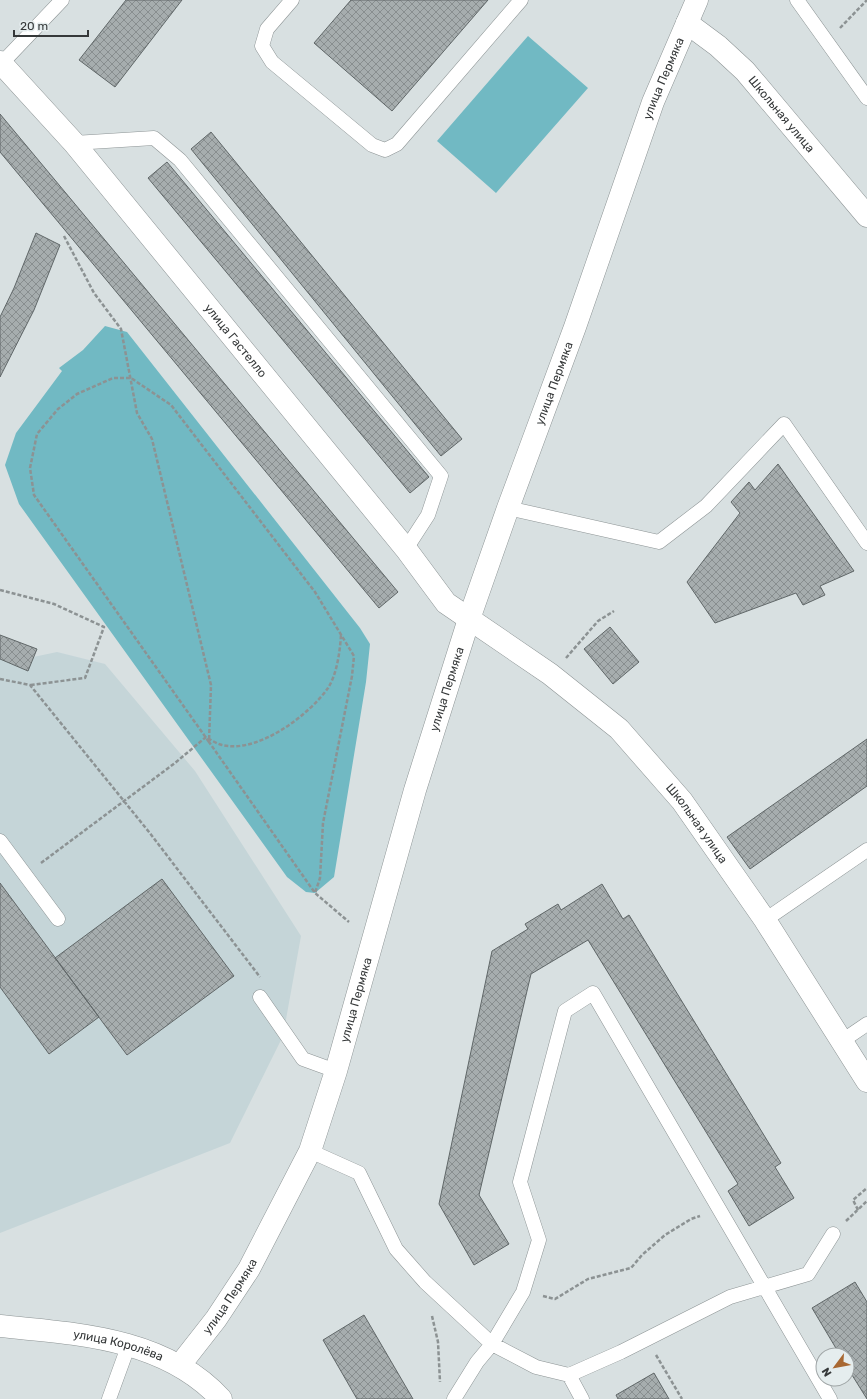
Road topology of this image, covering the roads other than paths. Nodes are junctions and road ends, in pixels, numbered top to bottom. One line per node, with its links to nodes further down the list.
1 (62, 0): 7 (lane)
2 (292, 0): 3 (lane)
3 (521, 0)
4 (697, 0): 6 (main road, улица Пермяка)
5 (797, 0): 8 (lane)
6 (686, 23): 10 (main road, Школьная улица); 11 (main road, улица Пермяка)
7 (1, 62): 9 (main road, улица Гастелло)
8 (867, 98)
9 (74, 143): 13 (main road, улица Гастелло); 13 (lane)
10 (867, 216)
11 (508, 508): 12 (lane); 14 (main road, улица Пермяка)
12 (867, 543)
13 (406, 549): 14 (main road, улица Гастелло)
14 (470, 619): 18 (main road, Школьная улица); 22 (main road, улица Пермяка)
15 (0, 841): 17 (lane)
16 (867, 850): 18 (lane)
17 (58, 919)
18 (765, 920): 21 (main road, Школьная улица)
19 (260, 997): 22 (lane)
20 (867, 1024): 21 (lane)
21 (842, 1041): 23 (main road, Школьная улица)
22 (336, 1071): 24 (main road, улица Пермяка)
23 (867, 1081)
24 (310, 1151): 29 (lane); 30 (main road, улица Пермяка)
25 (833, 1234): 26 (lane)
26 (764, 1287): 29 (lane); 31 (lane); 36 (lane)
27 (0, 1326): 28 (main road, улица Королёва)
28 (129, 1344): 30 (main road, улица Королёва); 32 (lane)
29 (492, 1344): 31 (lane); 34 (lane)
30 (180, 1365): 33 (main road, улица Королёва)
31 (569, 1375): 35 (lane)
32 (109, 1399)
33 (222, 1399)
34 (454, 1399)
35 (582, 1399)
36 (830, 1399)

